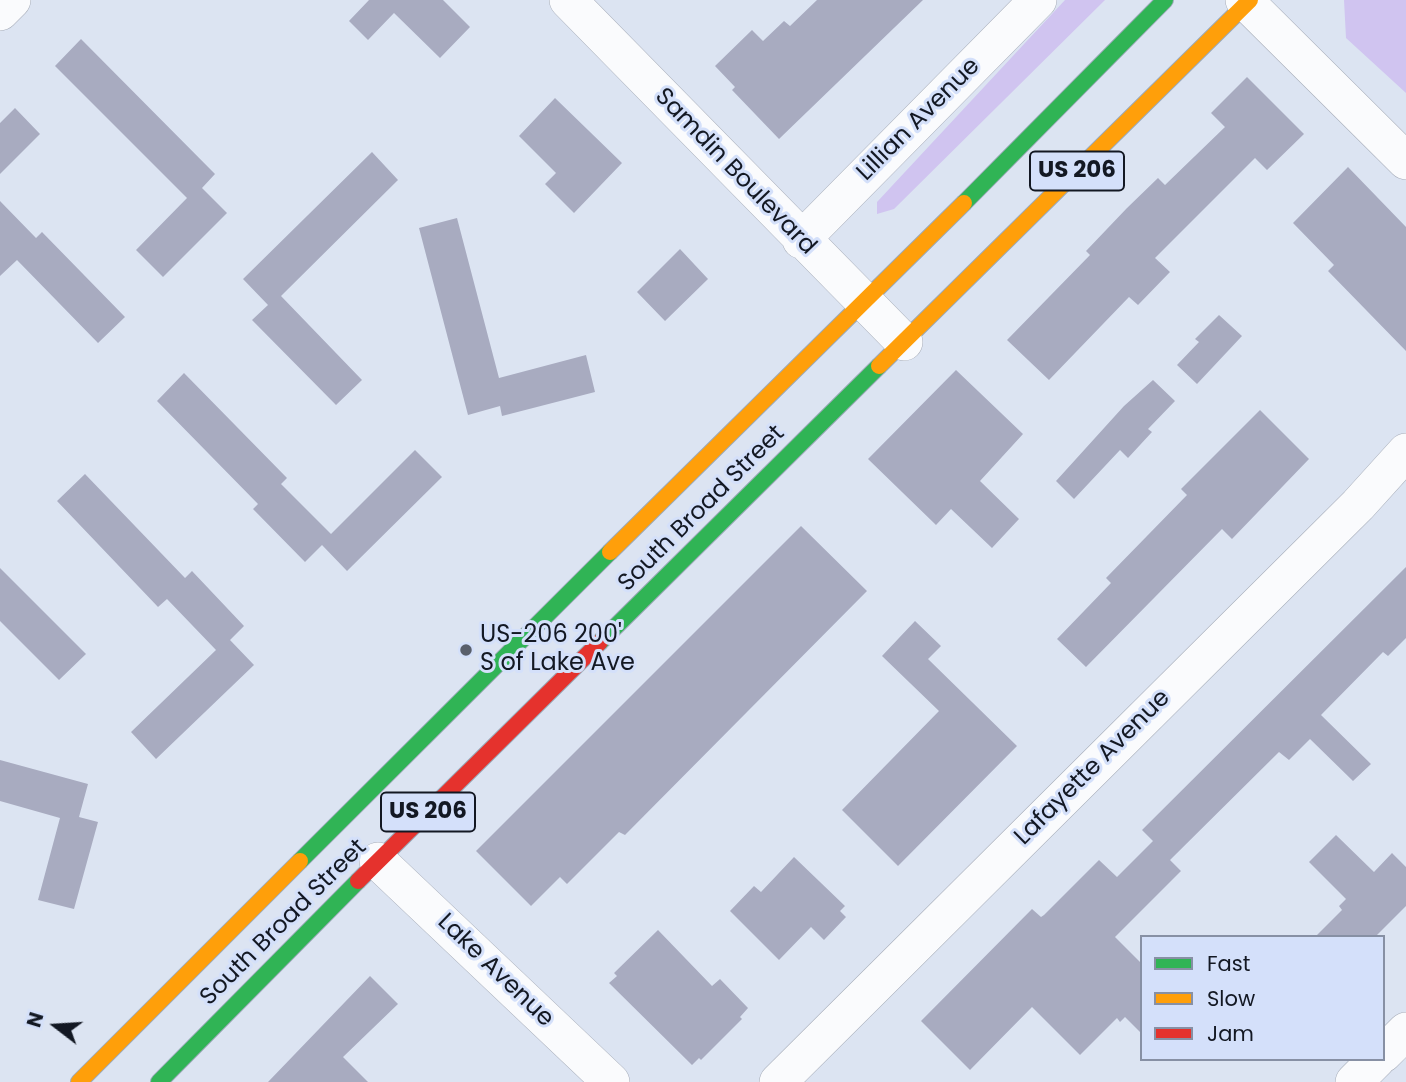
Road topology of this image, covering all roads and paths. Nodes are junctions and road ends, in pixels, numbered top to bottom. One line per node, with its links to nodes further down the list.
1 (12, 0): 6 (street)
2 (568, 0): 8 (street, Samdin Boulevard)
3 (1038, 0): 8 (street, Lillian Avenue)
4 (1165, 0): 9 (main road, South Broad Street / US 206)
5 (1247, 1): 7 (street); 10 (main road, South Broad Street / US 206)
6 (0, 12)
7 (1406, 161)
8 (801, 240): 9 (street, Samdin Boulevard)
9 (864, 305): 10 (street, Samdin Boulevard); 16 (main road, South Broad Street / US 206)
10 (904, 342): 12 (main road, South Broad Street / US 206)
11 (1406, 452): 19 (street, Lafayette Avenue)
12 (378, 861): 17 (main road, South Broad Street / US 206); 18 (street, Lake Avenue)
13 (1406, 1031): 14 (street)
14 (1385, 1052)
15 (1375, 1061): 20 (street)
16 (79, 1082)
17 (159, 1082)
18 (611, 1082)
19 (778, 1082)
20 (1354, 1082)

